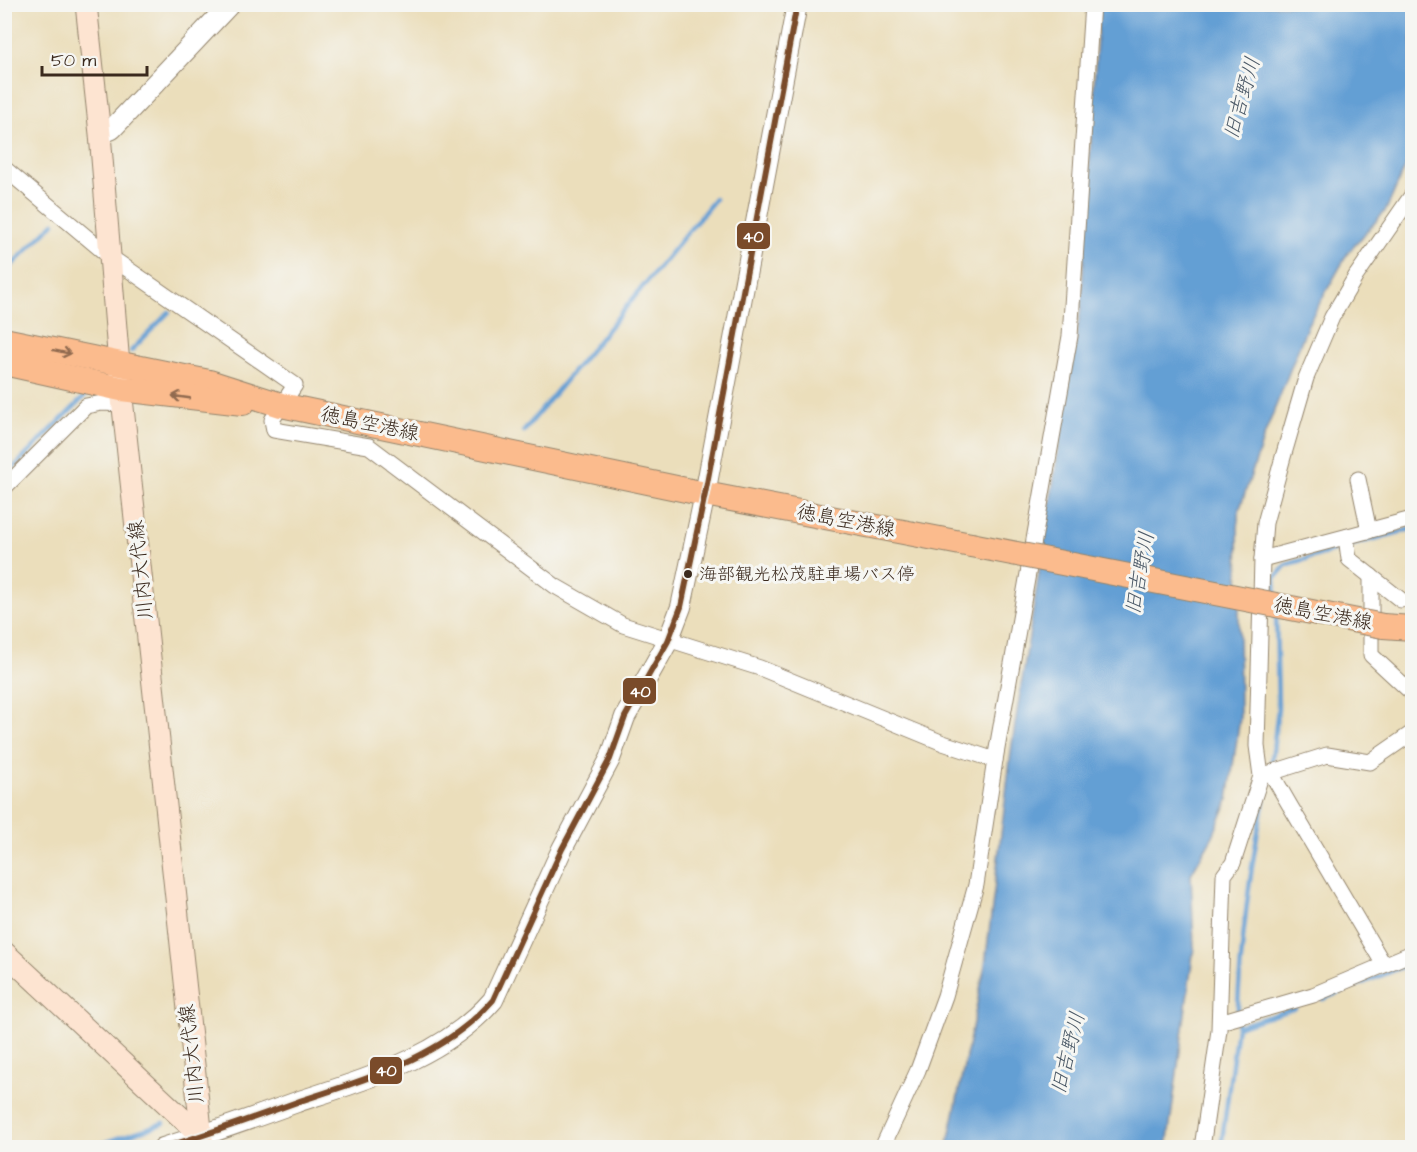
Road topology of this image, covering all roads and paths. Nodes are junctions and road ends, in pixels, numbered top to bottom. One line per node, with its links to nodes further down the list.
1 (86, 4): 5 (main road, 川内大代線)
2 (230, 4): 5 (street)
3 (797, 4): 16 (street)
4 (1092, 4): 27 (street)
5 (100, 134): 8 (main road, 川内大代線)
6 (4, 168): 8 (street)
7 (1413, 195): 20 (street)
8 (109, 256): 11 (main road, 川内大代線); 13 (street)
9 (4, 340): 11 (main road, 徳島空港線, one-way to 11)
10 (4, 363): 12 (main road, 徳島空港線)
11 (119, 365): 12 (main road, 川内大代線); 13 (main road, 徳島空港線)
12 (122, 396): 13 (main road, 徳島空港線, one-way to 12); 15 (street); 33 (main road, 川内大代線)
13 (281, 405): 16 (main road, 徳島空港線); 24 (street)
14 (1358, 479): 18 (street)
15 (4, 488)
16 (705, 494): 23 (main road, 徳島空港線, bridge); 24 (street)
17 (1413, 519): 18 (street)
18 (1369, 531): 19 (street)
19 (1347, 544): 20 (street); 21 (street)
20 (1262, 559): 28 (street)
21 (1371, 576): 22 (street); 25 (street)
22 (1401, 600)
23 (1413, 628)
24 (668, 641): 27 (street); 33 (street)
25 (1413, 693)
26 (1413, 733): 28 (street)
27 (994, 760): 35 (street)
28 (1268, 774): 31 (street); 32 (street)
29 (4, 952): 33 (main road, 川内大代線)
30 (1413, 953): 31 (street)
31 (1384, 965): 32 (street)
32 (1220, 1022): 36 (street)
33 (202, 1142): 34 (street)
34 (163, 1148)
35 (882, 1148)
36 (1202, 1148)

